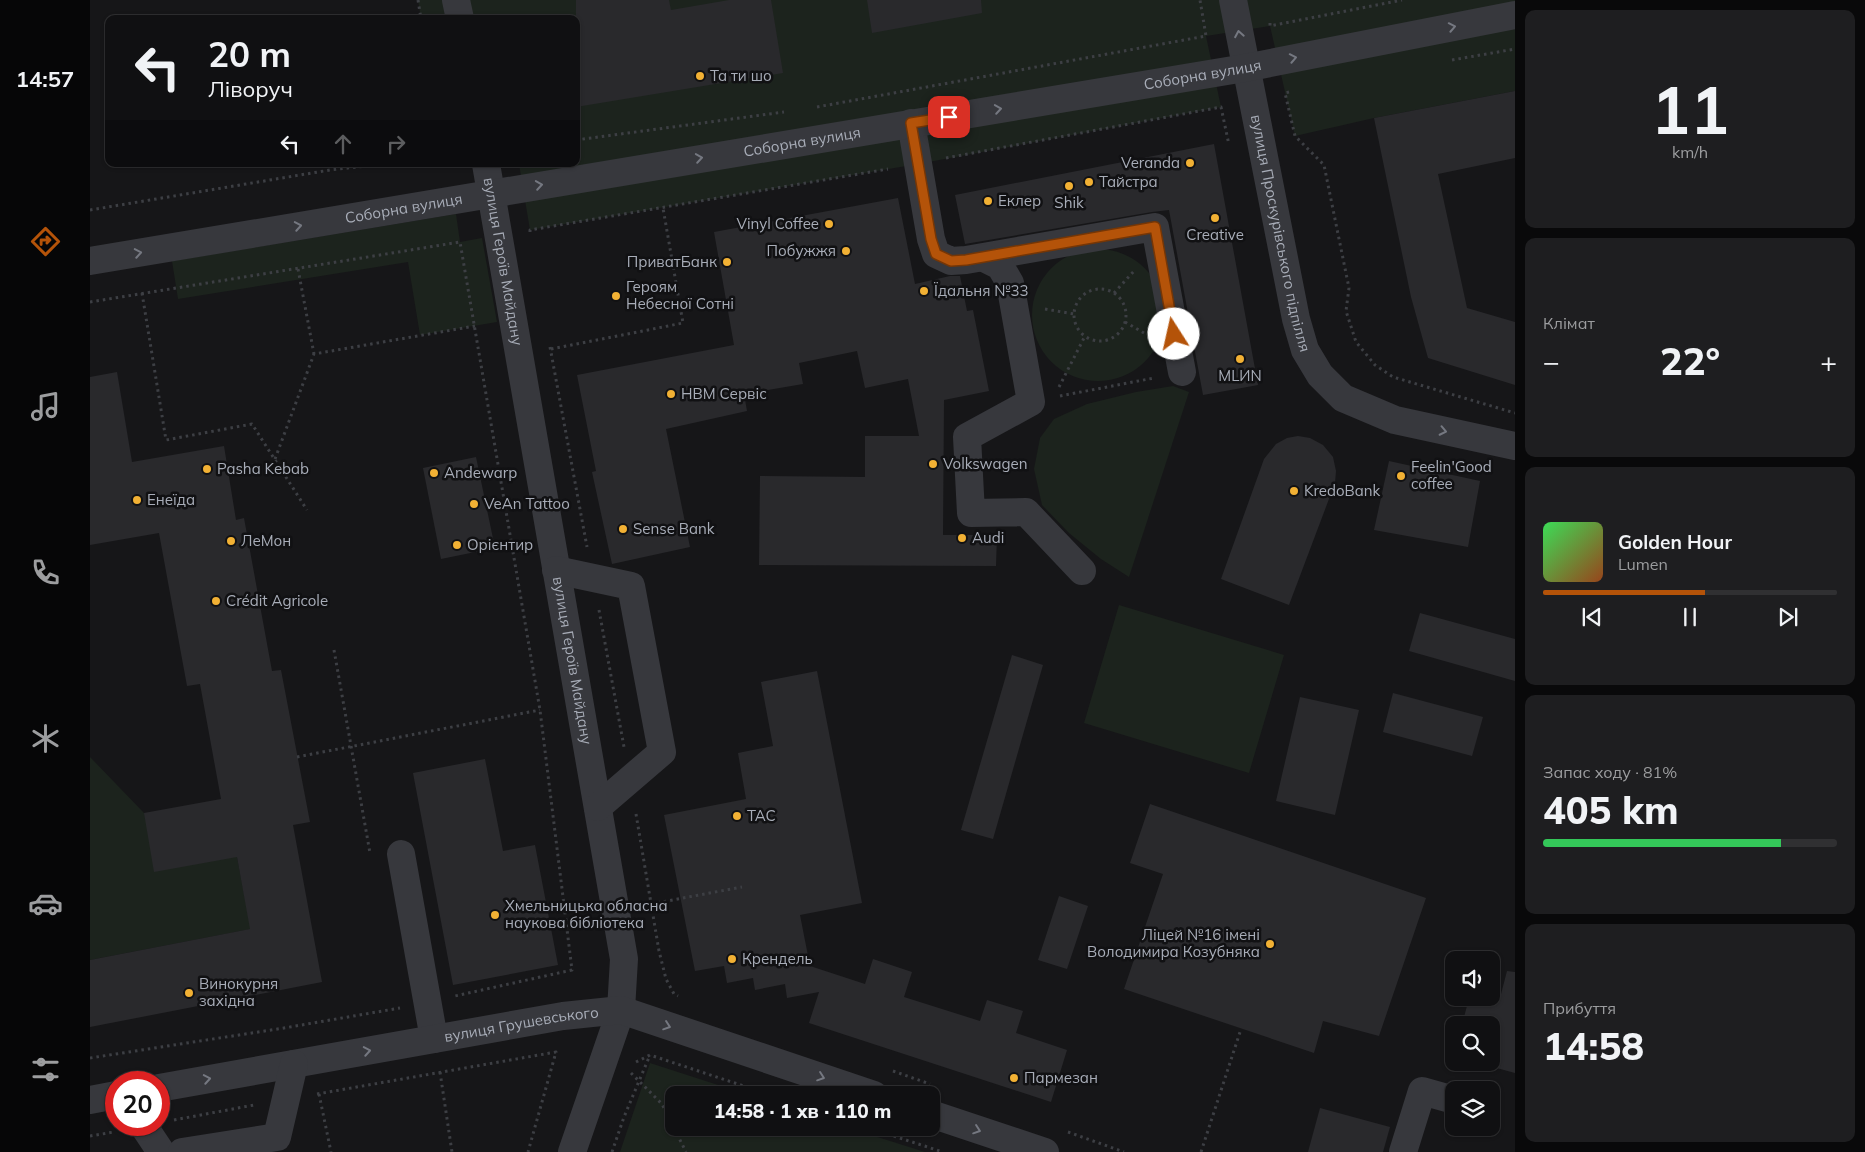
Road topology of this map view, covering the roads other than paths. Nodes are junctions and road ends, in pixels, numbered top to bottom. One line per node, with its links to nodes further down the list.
1 (456, 0): 3 (street)
2 (1233, 0): 5 (street, вулиця Проскурівського підпілля, one-way to 2)
3 (459, 15)
4 (1515, 15): 5 (street, Соборна вулиця, one-way to 4)
5 (1245, 68): 6 (street, Соборна вулиця, one-way to 5); 12 (street, вулиця Проскурівського підпілля, one-way to 12)
6 (911, 123): 8 (street, Соборна вулиця, one-way to 6); 9 (street)
7 (487, 167): 8 (street, вулиця Героїв Майдану)
8 (491, 193): 10 (street, Соборна вулиця, one-way to 8); 13 (street, вулиця Героїв Майдану)
9 (984, 258): 11 (street); 14 (street)
10 (90, 261)
11 (1182, 372)
12 (1515, 446)
13 (556, 570): 15 (street, вулиця Героїв Майдану); 15 (street)
14 (1082, 571)
15 (598, 807): 17 (street, вулиця Героїв Майдану)
16 (401, 854): 18 (street)
17 (621, 1010): 18 (street, вулиця Грушевського); 21 (street, вулиця Грушевського, one-way to 21); 29 (street, вулиця Героїв Майдану)
18 (434, 1039): 19 (street, вулиця Грушевського, one-way to 18)
19 (294, 1064): 20 (street, вулиця Грушевського, one-way to 19); 28 (street)
20 (170, 1086)
21 (847, 1086)
22 (105, 1097): 24 (street)
23 (1445, 1097): 31 (street)
24 (90, 1100)
25 (940, 1117): 30 (street, one-way to 30)
26 (158, 1136): 27 (street)
27 (161, 1152)
28 (182, 1152)
29 (572, 1152)
30 (1044, 1152)
31 (1403, 1152)

